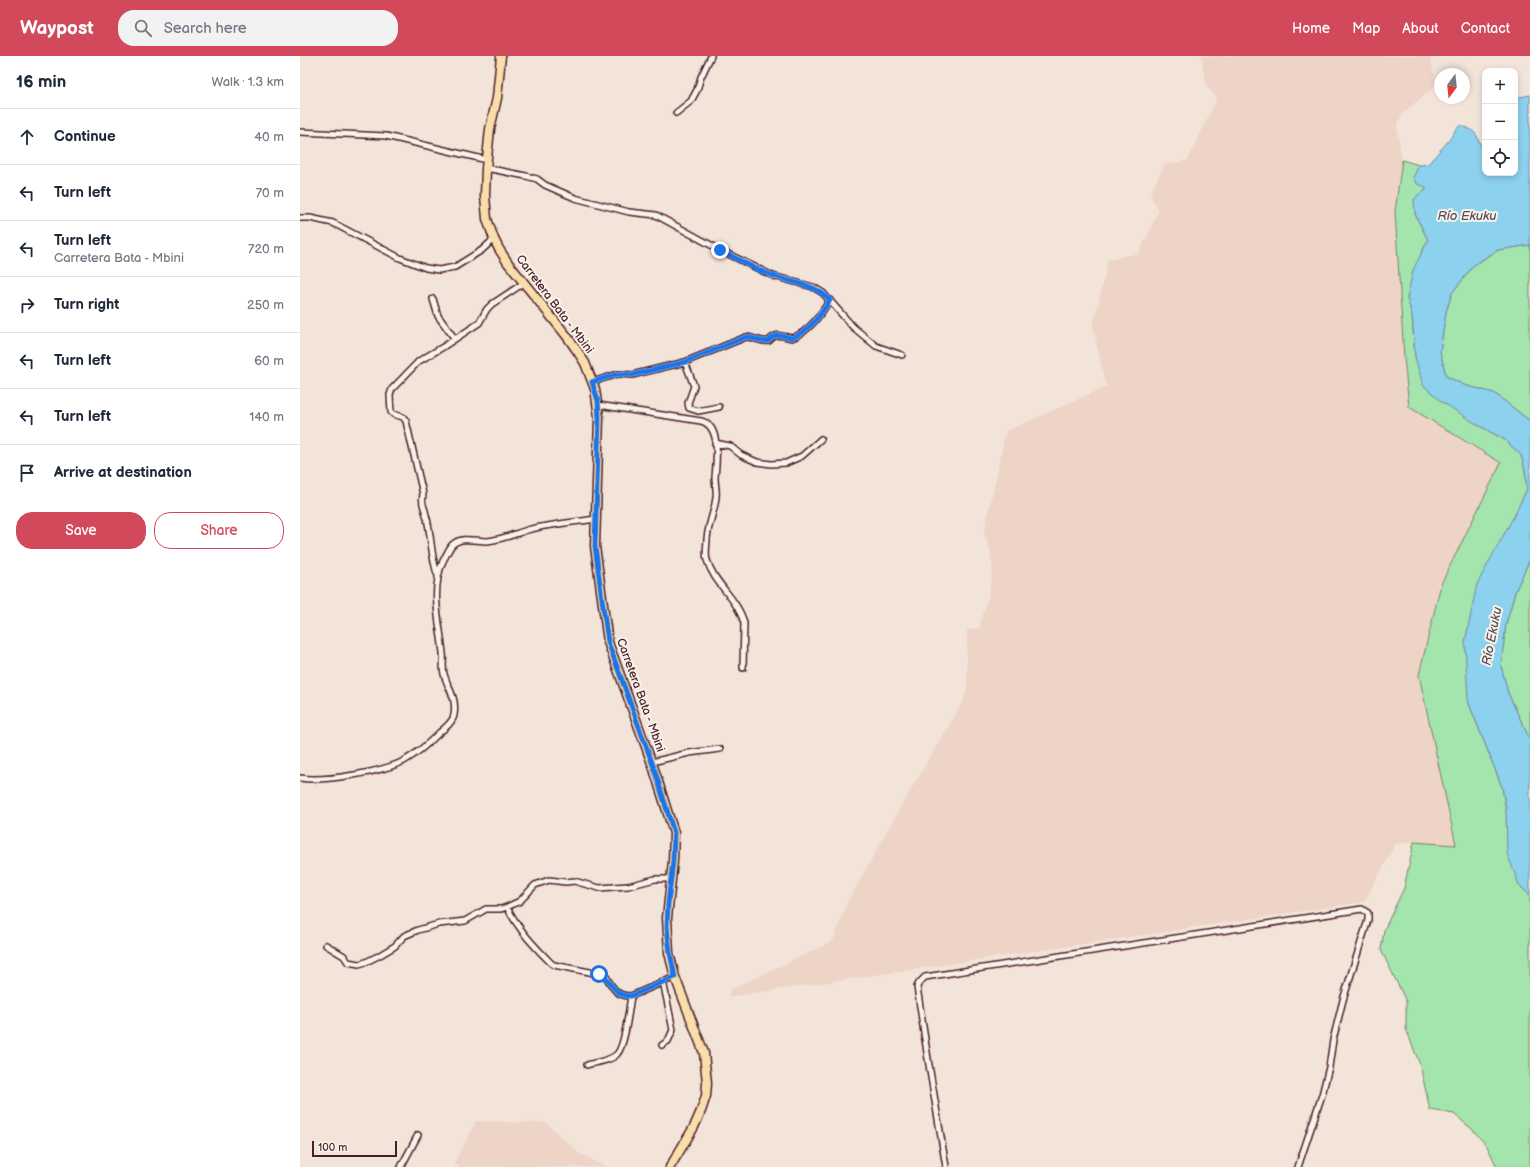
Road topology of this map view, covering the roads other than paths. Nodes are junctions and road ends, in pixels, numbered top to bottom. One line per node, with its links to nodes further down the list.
1 (501, 56): 5 (main road, Carretera Bata - Mbini)
2 (711, 56): 3 (street)
3 (676, 113)
4 (300, 132): 5 (street)
5 (486, 164): 7 (main road, Carretera Bata - Mbini); 10 (street)
6 (300, 218): 7 (street)
7 (494, 239): 8 (main road, Carretera Bata - Mbini)
8 (524, 284): 11 (street); 14 (main road, Carretera Bata - Mbini)
9 (433, 299): 11 (street)
10 (830, 300): 12 (street); 13 (street)
11 (455, 339): 20 (street)
12 (902, 355)
13 (685, 362): 14 (street); 16 (street)
14 (592, 382): 15 (main road, Carretera Bata - Mbini)
15 (598, 404): 18 (street); 19 (main road, Carretera Bata - Mbini)
16 (719, 407)
17 (821, 439): 18 (street)
18 (715, 443): 21 (street)
19 (596, 519): 20 (street); 23 (main road, Carretera Bata - Mbini)
20 (438, 576): 24 (street)
21 (744, 668)
22 (720, 749): 23 (street)
23 (652, 762): 25 (main road, Carretera Bata - Mbini)
24 (300, 778)
25 (670, 879): 26 (street); 28 (main road, Carretera Bata - Mbini)
26 (507, 907): 27 (street); 30 (street)
27 (326, 946)
28 (675, 977): 29 (street); 35 (main road, Carretera Bata - Mbini)
29 (663, 981): 30 (street); 31 (street)
30 (631, 996): 32 (street)
31 (662, 1045)
32 (587, 1065)
33 (418, 1135): 34 (street)
34 (401, 1167)
35 (670, 1167)
36 (946, 1167): 37 (street)
37 (1298, 1167)

